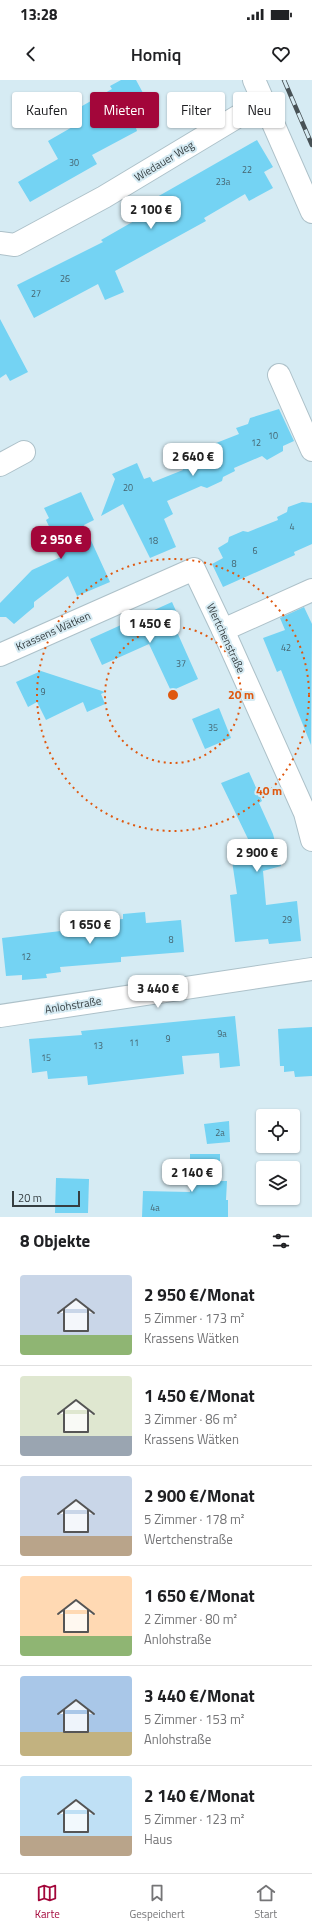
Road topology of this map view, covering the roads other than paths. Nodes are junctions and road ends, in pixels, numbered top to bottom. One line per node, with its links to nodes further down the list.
1 (254, 80): 2 (street)
2 (258, 92)
3 (233, 119): 6 (street, Wiedauer Weg)
4 (274, 128): 5 (street)
5 (312, 212)
6 (0, 243)
7 (279, 375): 8 (street)
8 (312, 450)
9 (24, 452): 10 (street)
10 (0, 465)
11 (194, 569): 13 (street, Wertchenstraße); 14 (street, Krassens Wätken)
12 (312, 590): 13 (street)
13 (223, 630): 15 (street, Wertchenstraße)
14 (0, 655)
15 (312, 840)
16 (312, 969): 17 (street, Anlohstraße)
17 (0, 1016)

